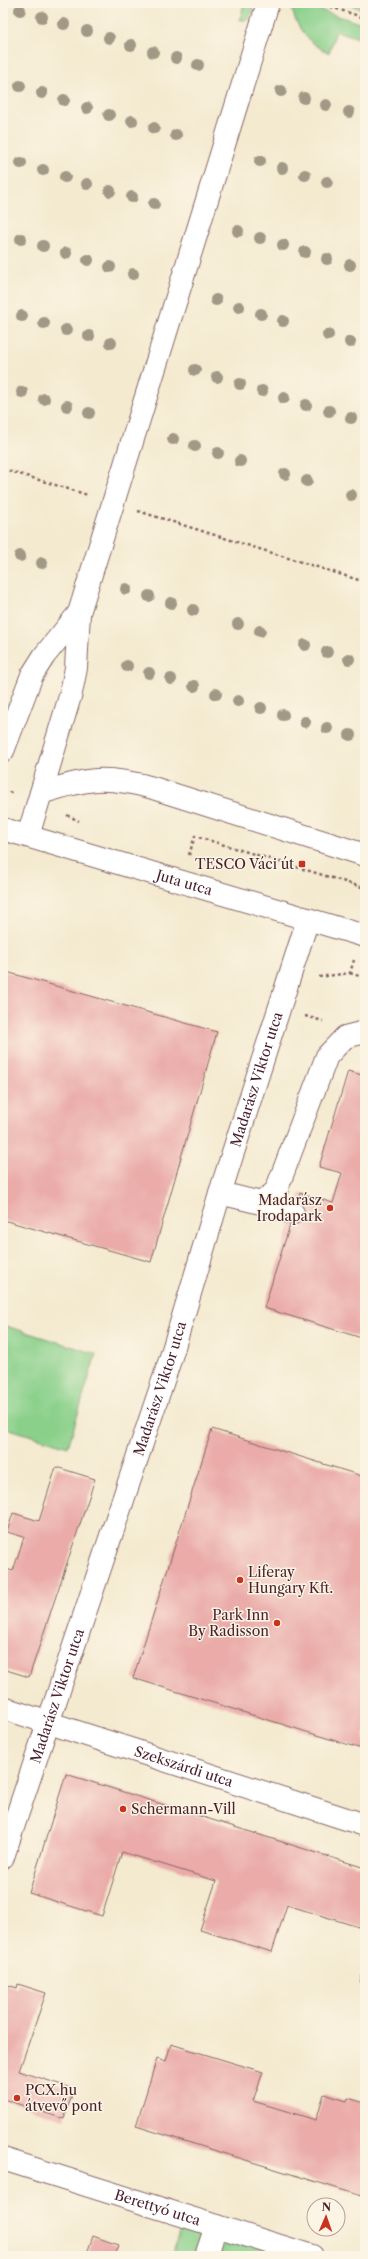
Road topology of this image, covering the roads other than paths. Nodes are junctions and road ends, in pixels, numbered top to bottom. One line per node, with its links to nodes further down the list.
1 (268, 3): 2 (street)
2 (79, 613): 3 (street); 4 (street)
3 (3, 751)
4 (40, 798): 6 (street); 7 (street)
5 (3, 829): 6 (street, Juta utca)
6 (28, 836): 8 (street, Juta utca)
7 (365, 855)
8 (308, 919): 9 (street, Juta utca); 11 (street, Madarász Viktor utca)
9 (365, 936)
10 (365, 1032): 12 (street)
11 (220, 1193): 12 (street); 15 (street, Madarász Viktor utca)
12 (261, 1203): 13 (street)
13 (293, 1213)
14 (3, 1708): 15 (street, Szekszárdi utca)
15 (48, 1723): 16 (street, Szekszárdi utca); 17 (street, Madarász Viktor utca)
16 (365, 1825)
17 (3, 1857)
18 (3, 2159): 19 (street, Berettyó utca)
19 (216, 2226): 20 (street); 21 (street, Berettyó utca)
20 (206, 2256)
21 (312, 2256)

